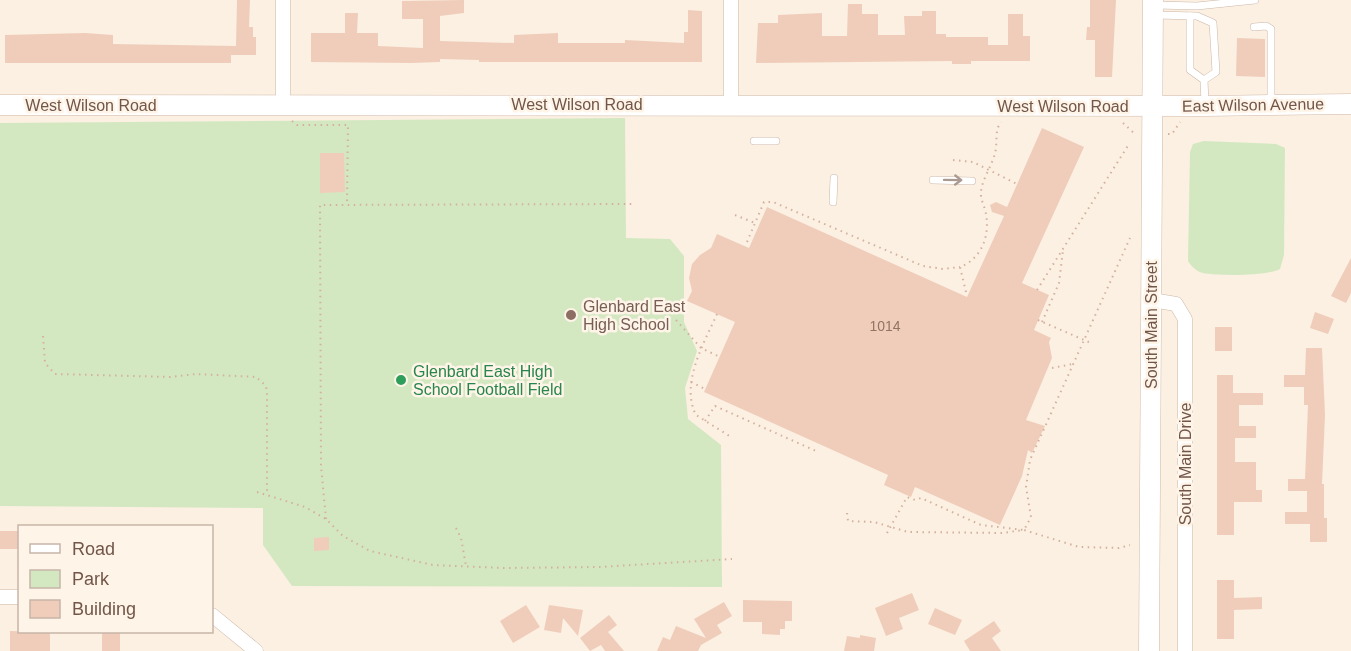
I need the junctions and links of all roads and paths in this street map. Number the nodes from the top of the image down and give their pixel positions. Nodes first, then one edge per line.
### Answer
1 (283, 0) edge
2 (731, 0) edge
3 (1255, 0) edge
4 (1153, 7) edge
5 (1190, 16) junction
6 (1254, 27) dead end
7 (1204, 80) junction
8 (730, 104) junction
9 (1351, 104) edge
10 (0, 105) edge
11 (1154, 105) junction
12 (1271, 105) junction
13 (1205, 106) junction
14 (286, 110) junction
15 (1004, 121) dead end
16 (1122, 122) dead end
17 (1135, 135) dead end
18 (754, 141) dead end
19 (776, 141) dead end
20 (1129, 144) dead end
21 (952, 160) dead end
22 (990, 170) junction
23 (834, 178) dead end
24 (933, 180) dead end
25 (972, 181) dead end
26 (1017, 184) dead end
27 (833, 202) dead end
28 (346, 204) junction
29 (633, 204) dead end
30 (735, 215) dead end
31 (755, 223) junction
32 (1130, 238) dead end
33 (747, 242) dead end
34 (1064, 248) junction
35 (960, 267) junction
36 (1037, 290) dead end
37 (966, 292) dead end
38 (1152, 300) junction
39 (717, 314) dead end
40 (676, 320) dead end
41 (1038, 320) dead end
42 (1042, 322) junction
43 (43, 336) dead end
44 (1084, 340) junction
45 (1091, 343) dead end
46 (701, 348) junction
47 (720, 357) dead end
48 (1073, 364) junction
49 (1052, 368) dead end
50 (691, 382) junction
51 (705, 389) dead end
52 (705, 421) junction
53 (731, 437) dead end
54 (816, 451) dead end
55 (257, 492) dead end
56 (267, 493) junction
57 (847, 513) dead end
58 (326, 519) junction
59 (891, 526) junction
60 (456, 528) dead end
61 (1024, 530) junction
62 (887, 533) dead end
63 (1130, 545) dead end
64 (732, 559) dead end
65 (466, 566) junction
66 (0, 597) edge
67 (18, 597) edge
68 (213, 616) edge
69 (256, 651) edge
70 (1149, 651) edge
71 (1185, 651) edge

1 - 14 street
2 - 8 street
3 - 4 lane
4 - 5 lane
4 - 11 street, South Main Street
5 - 7 lane
5 - 7 lane
6 - 12 lane
7 - 13 lane
8 - 11 street, West Wilson Road
8 - 14 street, West Wilson Road
9 - 12 street, East Wilson Avenue
10 - 14 street, West Wilson Road
11 - 13 street, East Wilson Avenue
11 - 38 street, South Main Street
12 - 13 street, East Wilson Avenue
14 - 28 path
15 - 22 path
16 - 17 path
18 - 19 lane
20 - 34 path
21 - 22 path
22 - 26 path
22 - 35 path
23 - 27 lane
24 -> 25 lane
28 - 29 path
28 - 58 path
30 - 31 path
31 - 33 path
31 - 35 path
32 - 44 path
34 - 36 path
34 - 42 path
35 - 37 path
38 - 70 street, South Main Street
38 - 71 street, South Main Drive
39 - 46 path
40 - 46 path
41 - 42 path
42 - 44 path
43 - 56 path
44 - 45 path
44 - 48 path
46 - 47 path
46 - 50 path
48 - 49 path
48 - 61 path
50 - 51 path
50 - 52 path
52 - 53 path
52 - 54 path
55 - 56 path
56 - 58 path
57 - 59 path
58 - 65 path
59 - 61 path
59 - 61 path
59 - 62 path
60 - 65 path
61 - 63 path
64 - 65 path
66 - 67 street
68 - 69 street

